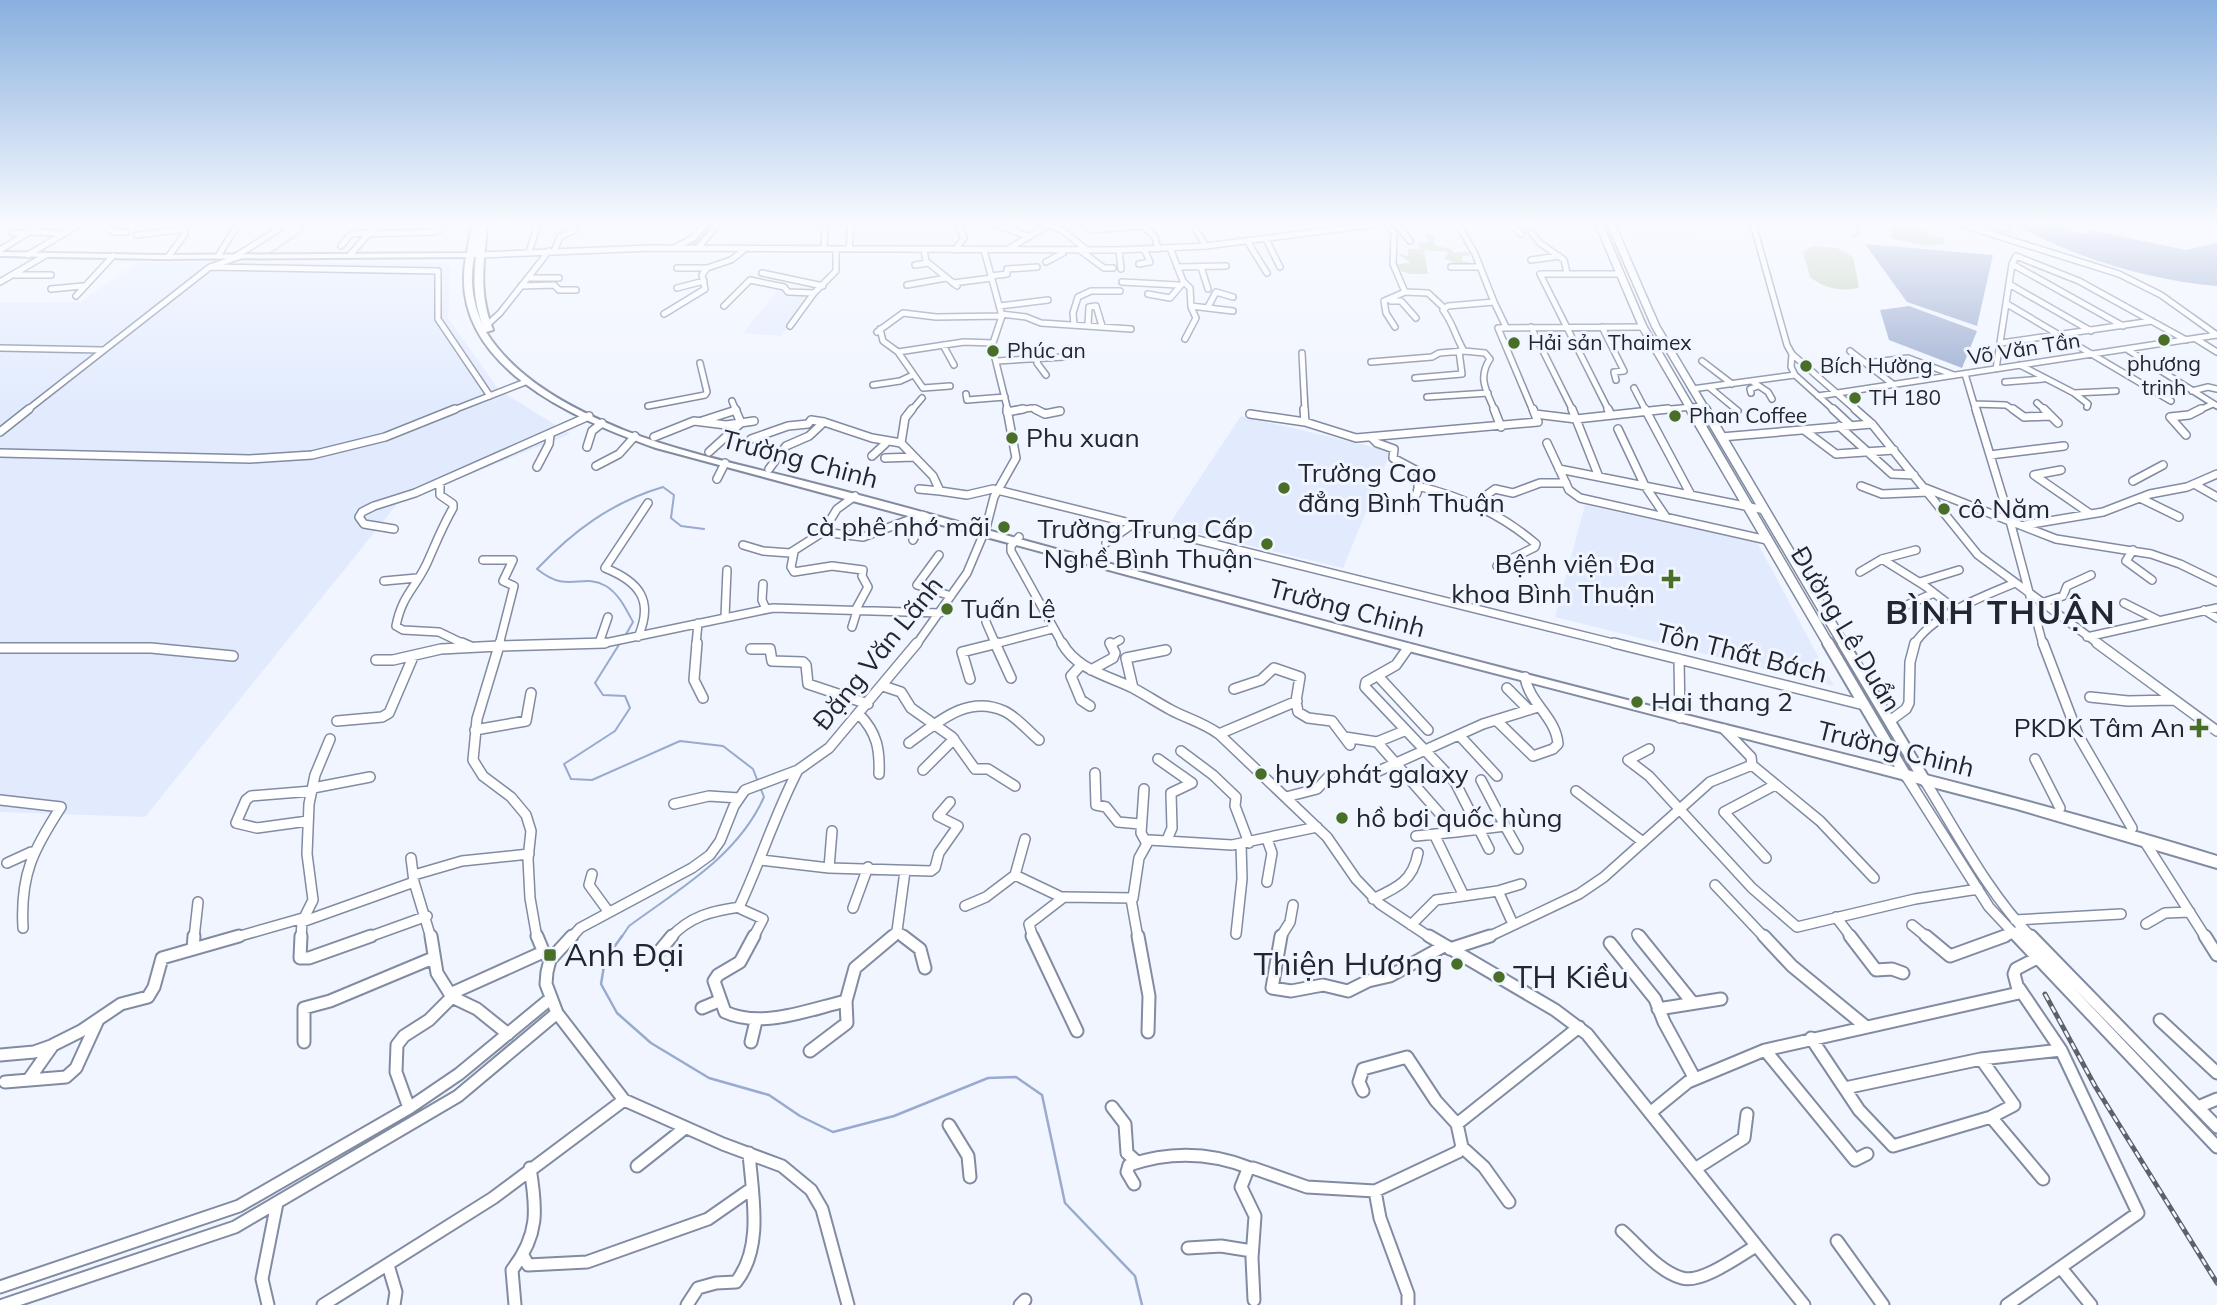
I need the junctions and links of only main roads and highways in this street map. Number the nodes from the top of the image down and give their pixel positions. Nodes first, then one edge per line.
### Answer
1 (472, 285) edge
2 (476, 285) edge
3 (1625, 285) edge
4 (1638, 285) edge
5 (1643, 327) junction
6 (1656, 327) junction
7 (757, 468) junction
8 (985, 530) junction
9 (1017, 539) junction
10 (1680, 714) junction
11 (1904, 772) junction
12 (1923, 776) junction
13 (2217, 855) edge
14 (2217, 862) edge

1 - 7 highway, Trường Chinh
2 - 7 highway, Trường Chinh
3 - 5 main road, Đường Lê Duẩn
4 - 6 main road, Đường Lê Duẩn
5 - 6 main road
5 - 11 main road, Đường Lê Duẩn
6 - 12 main road, Đường Lê Duẩn
7 - 8 highway, Trường Chinh
7 - 8 highway, Trường Chinh
8 - 9 highway, Trường Chinh
9 - 10 highway, Trường Chinh
9 - 10 highway, Trường Chinh
10 - 11 highway, Trường Chinh
10 - 11 highway, Trường Chinh
11 - 12 highway, Trường Chinh
12 - 13 highway, Trường Chinh
12 - 14 highway, Trường Chinh

